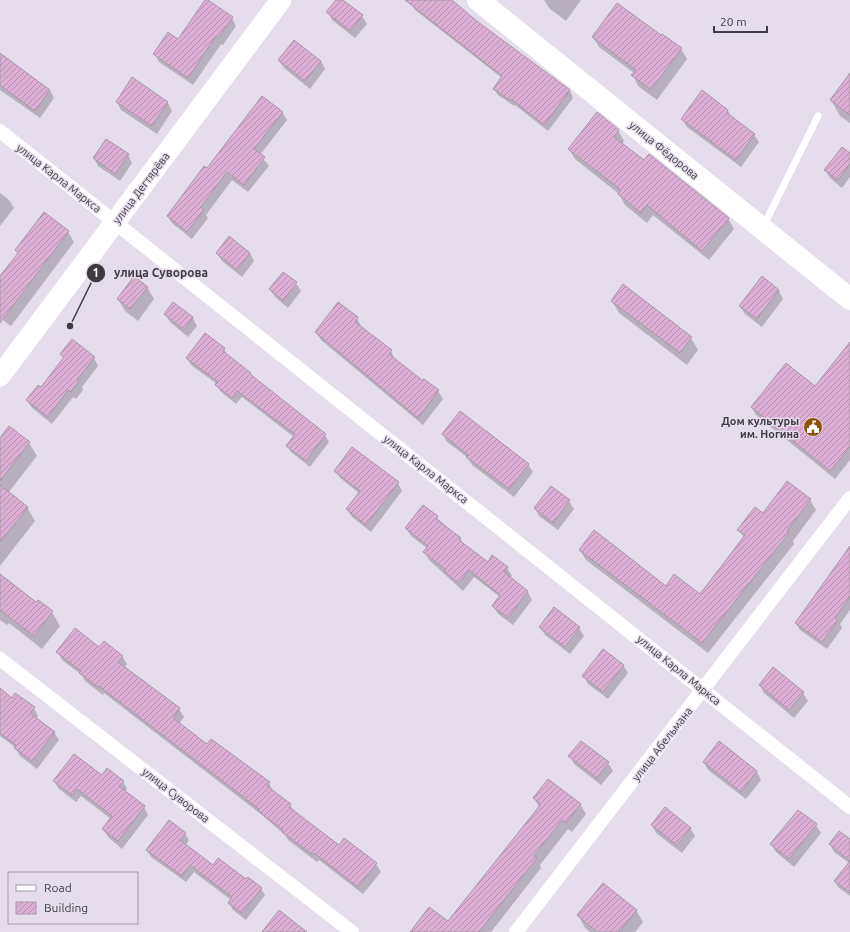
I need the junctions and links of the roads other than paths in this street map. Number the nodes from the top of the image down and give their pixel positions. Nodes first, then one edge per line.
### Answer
1 (281, 0) edge
2 (478, 0) edge
3 (818, 116) dead end
4 (0, 131) edge
5 (115, 222) junction
6 (762, 229) junction
7 (850, 300) edge
8 (0, 376) edge
9 (850, 498) edge
10 (0, 659) edge
11 (704, 690) junction
12 (850, 807) edge
13 (352, 932) edge
14 (516, 932) edge

1 - 5 main road, улица Дегтярёва
2 - 6 main road, улица Фёдорова
3 - 6 lane
4 - 5 street, улица Карла Маркса
5 - 8 main road, улица Дегтярёва
5 - 11 street, улица Карла Маркса
6 - 7 main road, улица Фёдорова
9 - 11 street, улица Абельмана
10 - 13 street, улица Суворова
11 - 12 street, улица Карла Маркса
11 - 14 street, улица Абельмана

